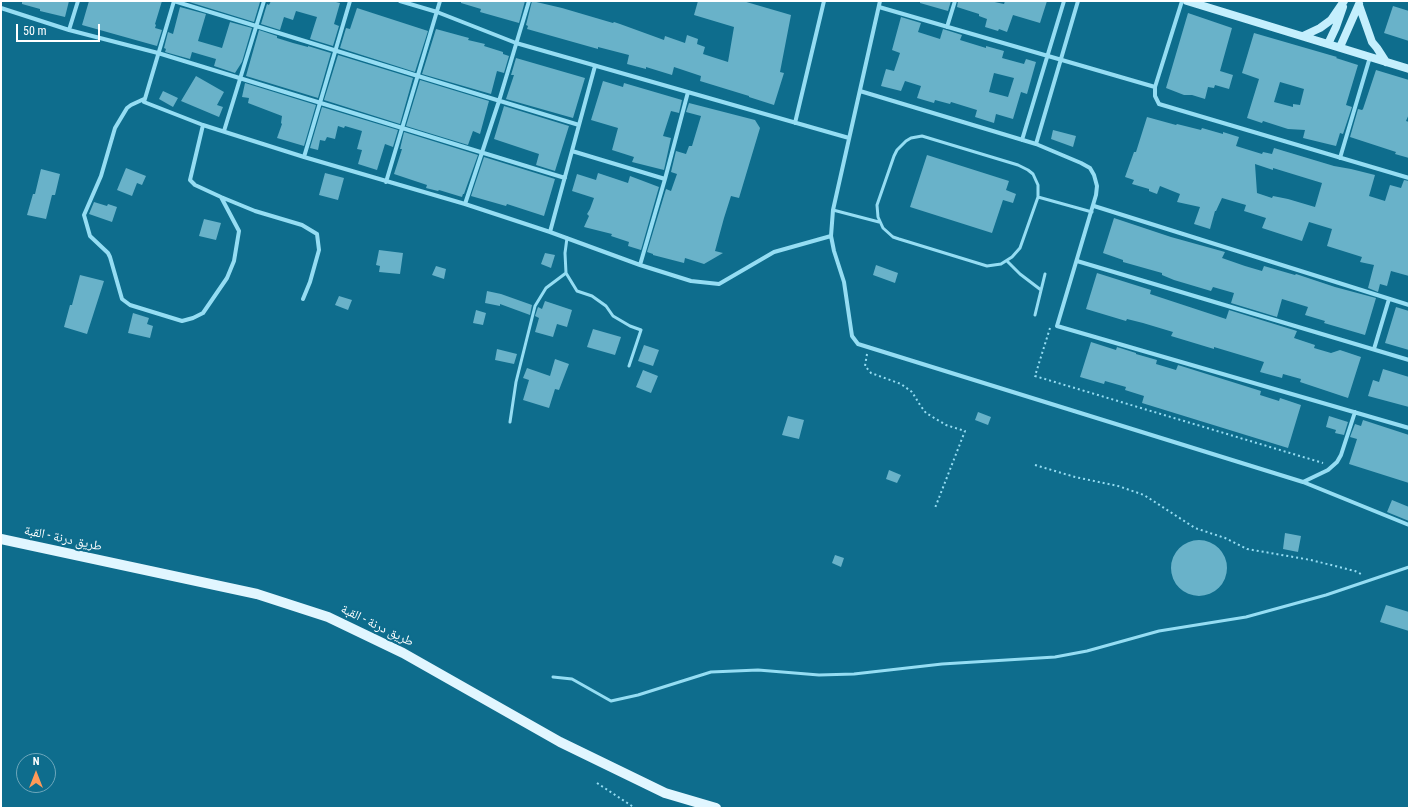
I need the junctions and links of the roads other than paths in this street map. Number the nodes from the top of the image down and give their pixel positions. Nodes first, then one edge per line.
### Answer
1 (78, 1) edge
2 (264, 1) edge
3 (350, 1) edge
4 (400, 1) edge
5 (440, 1) edge
6 (529, 1) edge
7 (824, 1) edge
8 (880, 1) edge
9 (955, 1) edge
10 (1064, 1) edge
11 (1078, 1) edge
12 (1182, 1) edge
13 (1187, 1) edge
14 (1344, 1) edge
15 (1359, 3) edge
16 (879, 7) junction
17 (1, 8) edge
18 (437, 12) junction
19 (256, 26) junction
20 (947, 27) junction
21 (69, 30) junction
22 (1303, 36) junction
23 (516, 43) junction
24 (1328, 44) junction
25 (1340, 48) junction
26 (335, 50) junction
27 (158, 53) junction
28 (1047, 56) junction
29 (1370, 57) junction
30 (1060, 60) junction
31 (1386, 62) junction
32 (595, 66) junction
33 (1409, 68) edge
34 (418, 76) junction
35 (241, 78) junction
36 (1156, 88) junction
37 (860, 91) junction
38 (688, 92) junction
39 (144, 99) junction
40 (499, 100) junction
41 (320, 103) junction
42 (795, 123) junction
43 (203, 125) junction
44 (579, 125) junction
45 (402, 128) junction
46 (224, 131) junction
47 (849, 138) junction
48 (1022, 140) junction
49 (1036, 144) junction
50 (572, 151) junction
51 (483, 152) junction
52 (304, 158) junction
53 (1340, 158) junction
54 (565, 178) junction
55 (1409, 178) edge
56 (665, 179) junction
57 (386, 182) junction
58 (220, 197) junction
59 (1038, 197) junction
60 (465, 204) junction
61 (1094, 206) junction
62 (833, 210) junction
63 (1092, 212) junction
64 (880, 222) junction
65 (550, 232) junction
66 (831, 236) junction
67 (567, 238) junction
68 (1007, 261) junction
69 (1077, 261) junction
70 (640, 265) junction
71 (566, 273) junction
72 (1045, 274) dead end
73 (1041, 290) junction
74 (303, 299) dead end
75 (1389, 299) junction
76 (1409, 305) edge
77 (1035, 314) dead end
78 (1374, 350) junction
79 (1409, 360) edge
80 (629, 366) dead end
81 (1355, 412) junction
82 (510, 422) dead end
83 (1409, 428) edge
84 (1303, 482) junction
85 (1409, 525) edge
86 (1, 539) edge
87 (1409, 567) edge
88 (553, 677) dead end
89 (716, 808) edge

1 - 21 street
2 - 19 street
3 - 26 street
4 - 18 street
5 - 18 street
6 - 23 street
7 - 42 street
8 - 16 street
9 - 20 street
10 - 28 street
11 - 30 street
12 - 36 street
13 - 22 street
14 - 22 street
14 - 24 street
15 - 25 street
15 - 31 street
16 - 20 street
16 - 37 street
17 - 21 street
18 - 23 street
18 - 34 street
19 - 26 street
19 - 27 street
19 - 35 street
20 - 28 street
21 - 27 street
22 - 24 street
23 - 32 street
23 - 40 street
24 - 25 street
25 - 29 street
26 - 34 street
26 - 41 street
27 - 35 street
27 - 39 street
28 - 30 street
28 - 48 street
29 - 31 street
29 - 53 street
30 - 36 street
30 - 49 street
31 - 33 street
32 - 38 street
32 - 44 street
34 - 40 street
34 - 45 street
35 - 41 street
35 - 46 street
36 - 53 street
37 - 47 street
37 - 48 street
38 - 42 street
38 - 56 street
39 - 43 street
39 - 58 street
40 - 44 street
40 - 51 street
41 - 45 street
41 - 52 street
42 - 47 street
43 - 46 street
43 - 58 street
44 - 50 street
45 - 51 street
45 - 57 street
46 - 52 street
47 - 62 street
48 - 49 street
49 - 61 street
50 - 54 street
50 - 56 street
51 - 54 street
51 - 60 street
52 - 57 street
53 - 55 street
54 - 65 street
56 - 70 street
57 - 60 street
58 - 74 street
59 - 63 lane
59 - 64 lane
59 - 68 lane
60 - 65 street
61 - 63 street
61 - 75 street
62 - 64 lane
62 - 66 street
63 - 69 street
64 - 68 lane
65 - 67 street
66 - 70 street
66 - 84 street
67 - 70 street
67 - 71 lane
68 - 73 lane
69 - 78 street
69 - 81 street
71 - 80 lane
71 - 82 lane
72 - 73 lane
73 - 77 lane
75 - 76 street
75 - 78 street
78 - 79 street
81 - 83 street
81 - 84 street
84 - 85 street
86 - 89 main road, طريق درنة - القبة
87 - 88 lane

